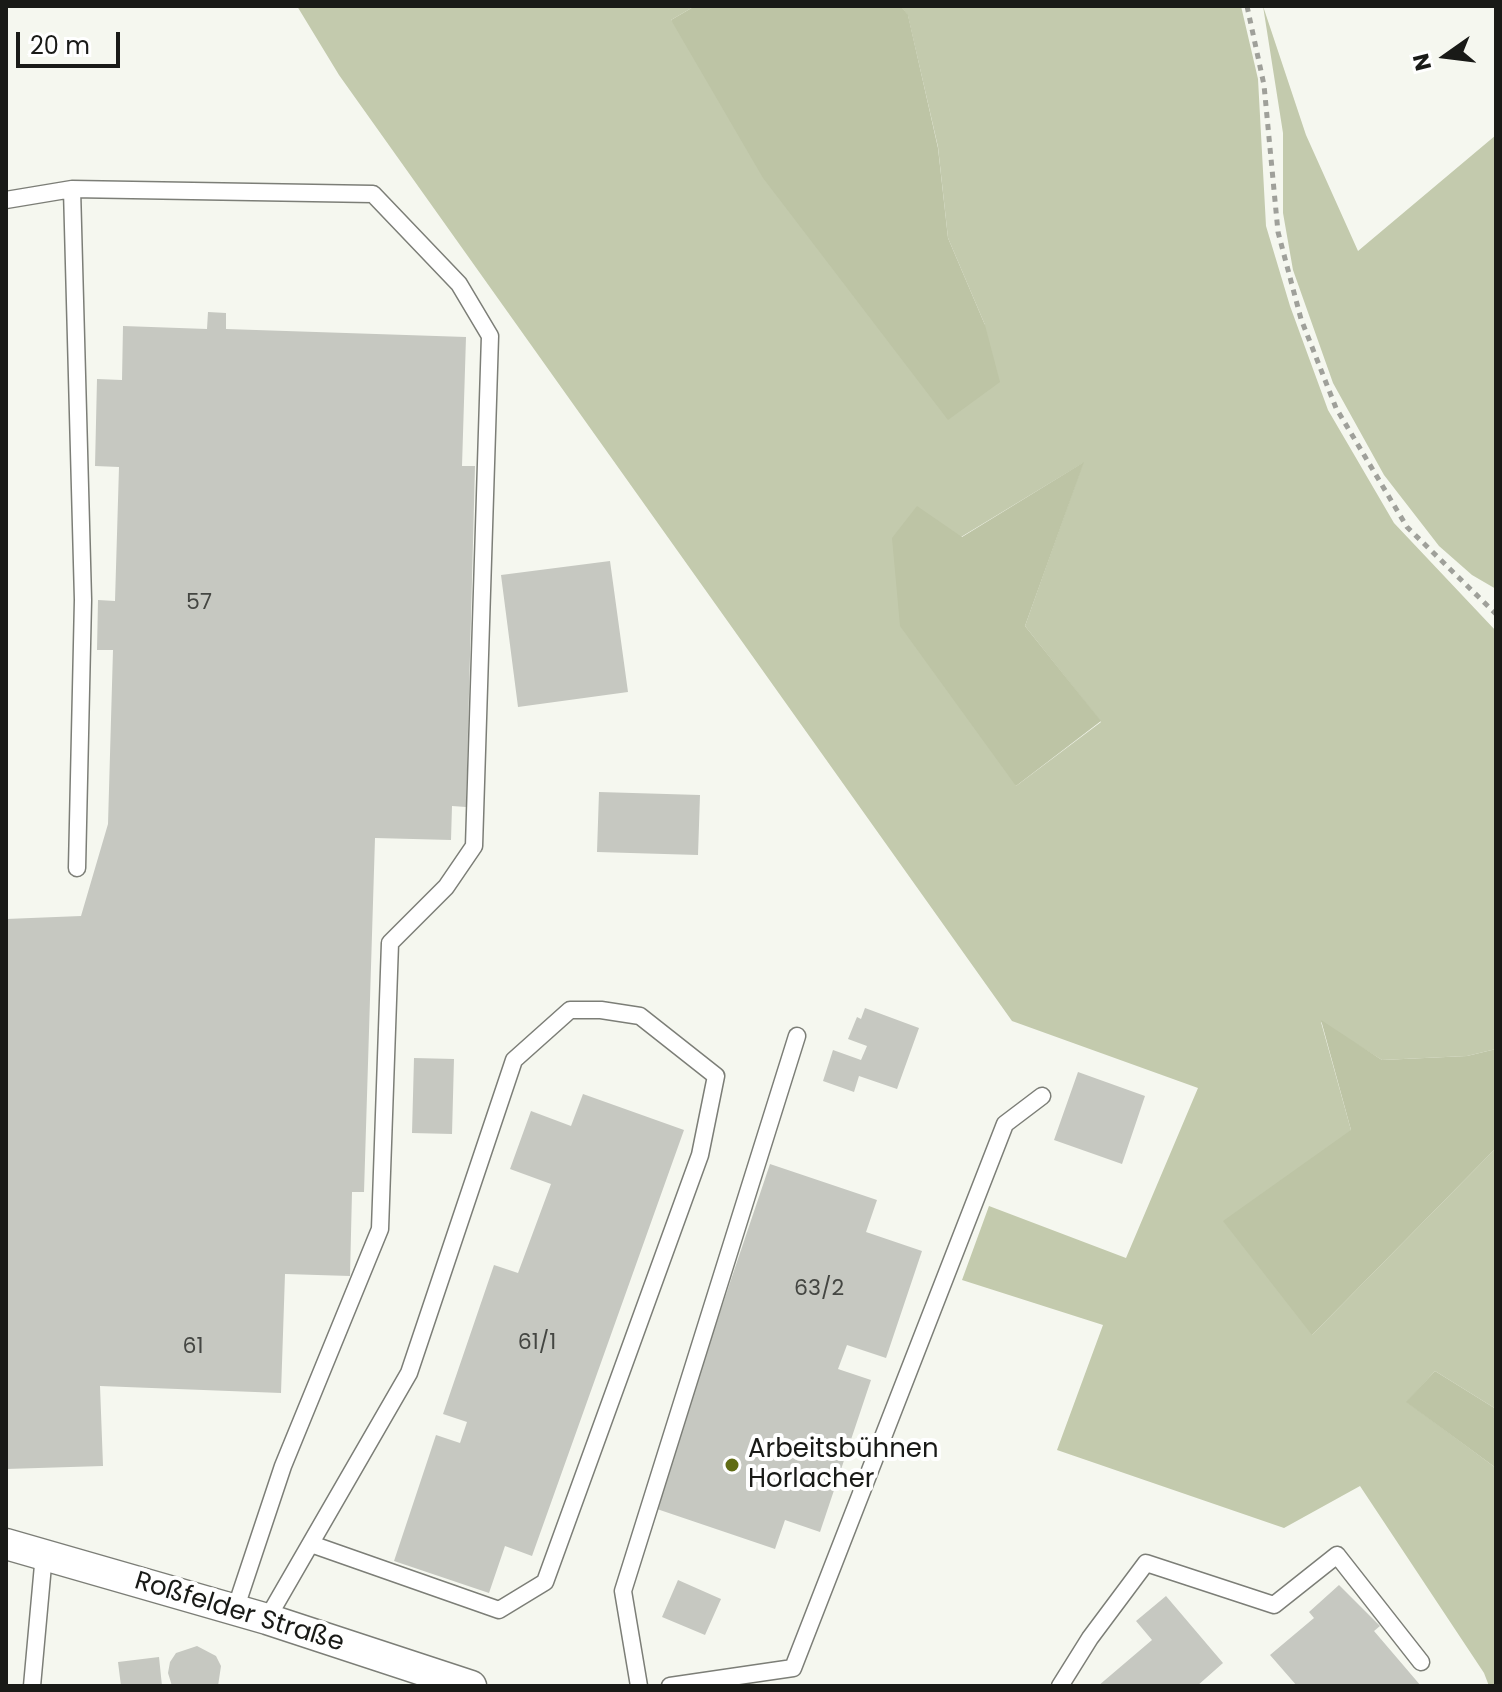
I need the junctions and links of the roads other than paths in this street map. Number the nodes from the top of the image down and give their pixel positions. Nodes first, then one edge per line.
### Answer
1 (72, 189) junction
2 (6, 200) edge
3 (77, 868) dead end
4 (797, 1036) dead end
5 (1042, 1096) dead end
6 (6, 1544) edge
7 (311, 1544) junction
8 (44, 1554) junction
9 (235, 1610) junction
10 (267, 1619) junction
11 (1421, 1662) dead end
12 (32, 1686) edge
13 (471, 1686) edge
14 (639, 1686) edge
15 (670, 1686) edge
16 (1060, 1686) edge

1 - 2 lane
1 - 3 lane
1 - 9 lane
4 - 14 lane
5 - 15 lane
6 - 8 street, Roßfelder Straße
7 - 7 lane
7 - 10 lane
8 - 9 street, Roßfelder Straße
8 - 12 lane
9 - 10 street, Roßfelder Straße
10 - 13 street, Roßfelder Straße
11 - 16 lane

